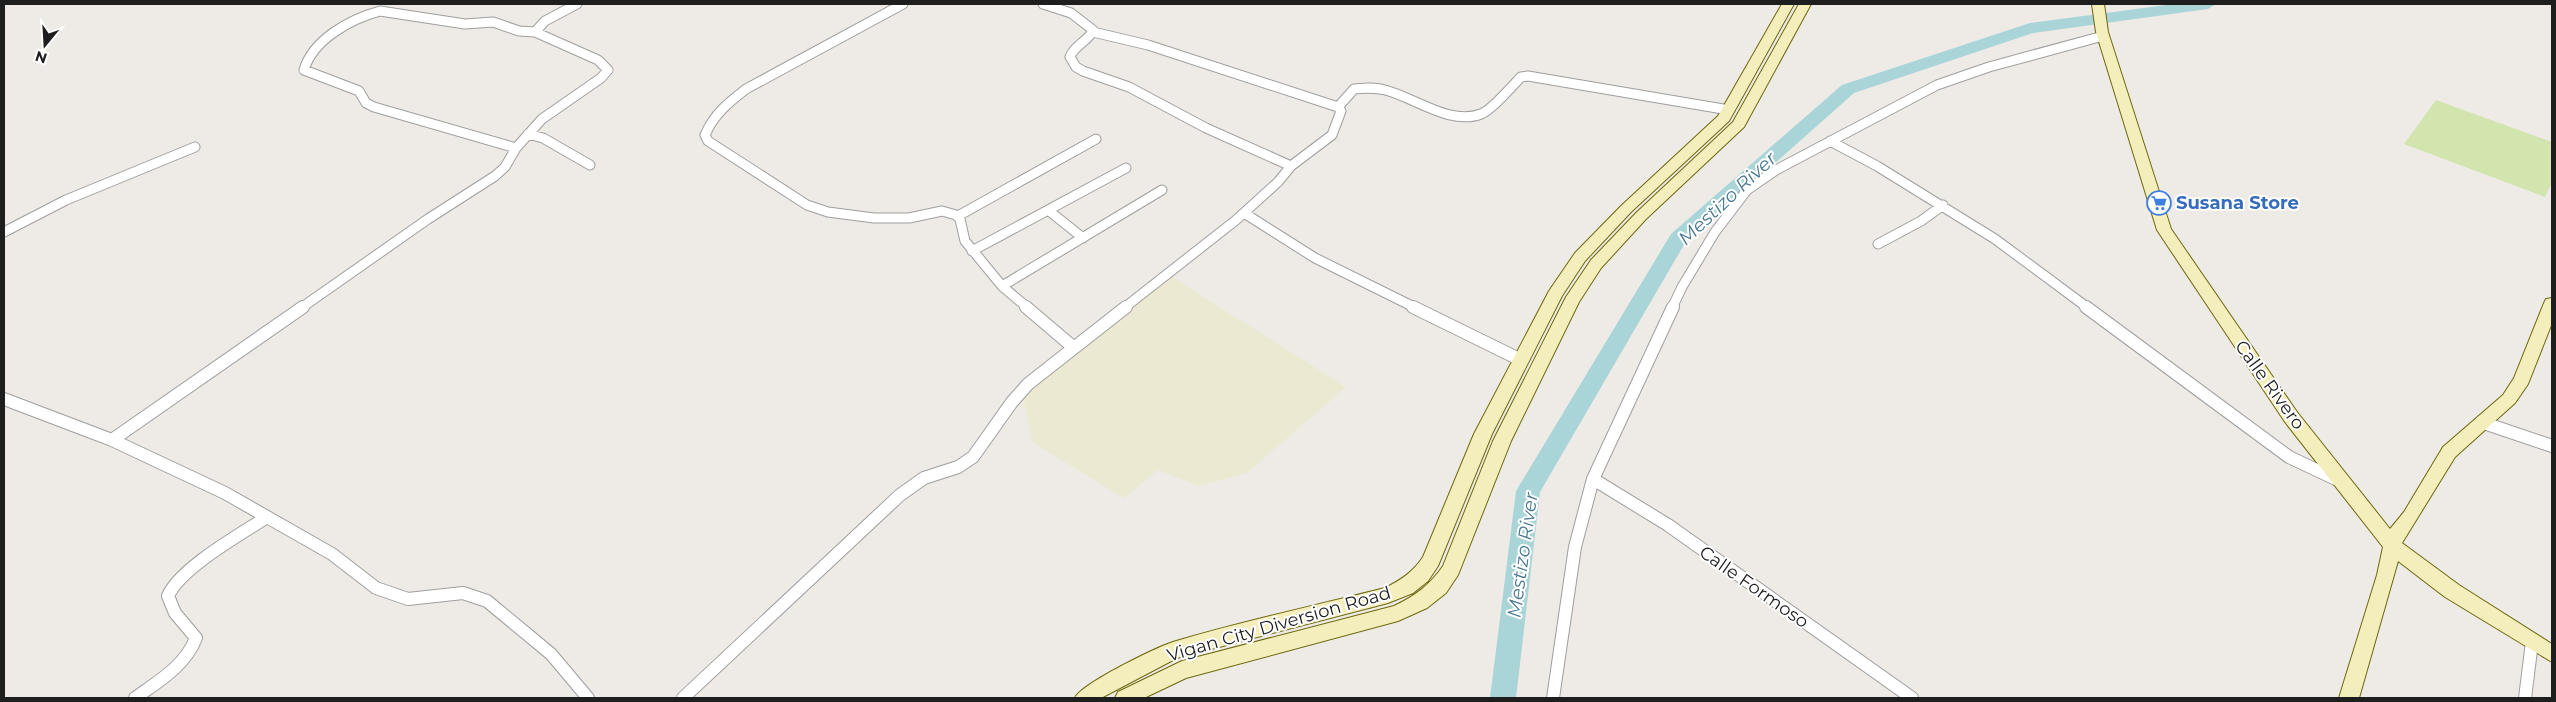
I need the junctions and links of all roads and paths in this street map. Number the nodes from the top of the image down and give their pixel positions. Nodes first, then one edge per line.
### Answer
1 (577, 4) edge
2 (903, 4) edge
3 (1046, 4) edge
4 (1788, 4) edge
5 (1805, 4) edge
6 (2098, 4) edge
7 (1783, 28) junction
8 (535, 32) junction
9 (1093, 32) junction
10 (2102, 34) junction
11 (1338, 107) junction
12 (1729, 110) junction
13 (528, 134) junction
14 (1096, 139) dead end
15 (1830, 141) junction
16 (194, 147) dead end
17 (516, 148) junction
18 (590, 165) dead end
19 (1291, 166) junction
20 (1126, 168) dead end
21 (1162, 190) dead end
22 (1943, 205) junction
23 (1048, 210) junction
24 (1244, 213) junction
25 (958, 216) junction
26 (4, 232) edge
27 (1083, 238) junction
28 (1878, 244) dead end
29 (972, 251) junction
30 (1002, 286) junction
31 (2552, 304) edge
32 (1073, 347) junction
33 (1518, 367) junction
34 (1532, 379) junction
35 (4, 399) edge
36 (2482, 422) junction
37 (112, 440) junction
38 (2552, 446) edge
39 (1593, 479) junction
40 (2342, 482) junction
41 (267, 517) junction
42 (2393, 547) junction
43 (2532, 642) junction
44 (2552, 654) edge
45 (135, 698) edge
46 (588, 698) edge
47 (684, 698) edge
48 (1085, 698) edge
49 (1125, 698) edge
50 (1553, 698) edge
51 (1912, 698) edge
52 (2349, 698) edge
53 (2525, 698) edge

1 - 8 street
2 - 25 street
3 - 9 street
4 - 7 main road, Vigan City Diversion Road
5 - 7 main road, Vigan City Diversion Road
6 - 10 main road
7 - 12 main road, Vigan City Diversion Road
7 - 34 main road, Vigan City Diversion Road
8 - 13 street
8 - 17 street
9 - 11 street
9 - 19 street
10 - 15 street
10 - 40 main road, Calle Rivero
11 - 12 street
11 - 19 street
12 - 33 main road, Vigan City Diversion Road
13 - 17 street
13 - 18 street
14 - 25 street
15 - 22 street
15 - 39 street
16 - 26 street
17 - 37 street
19 - 24 street
20 - 23 street
21 - 27 street
22 - 28 street
22 - 40 street
23 - 27 street
23 - 29 street
24 - 32 street
24 - 33 street
25 - 29 street
27 - 30 street
29 - 30 street
30 - 32 street
31 - 36 main road
32 - 47 street
33 - 34 main road
33 - 48 main road, Vigan City Diversion Road
34 - 49 main road, Vigan City Diversion Road
35 - 37 street
36 - 38 street
36 - 42 main road
37 - 41 street
39 - 50 street
39 - 51 street, Calle Formoso
40 - 42 main road, Calle Rivero
41 - 45 street
41 - 46 street
42 - 43 main road, Calle Rivero
42 - 52 main road
43 - 44 main road, Calle Rivero
43 - 53 street

